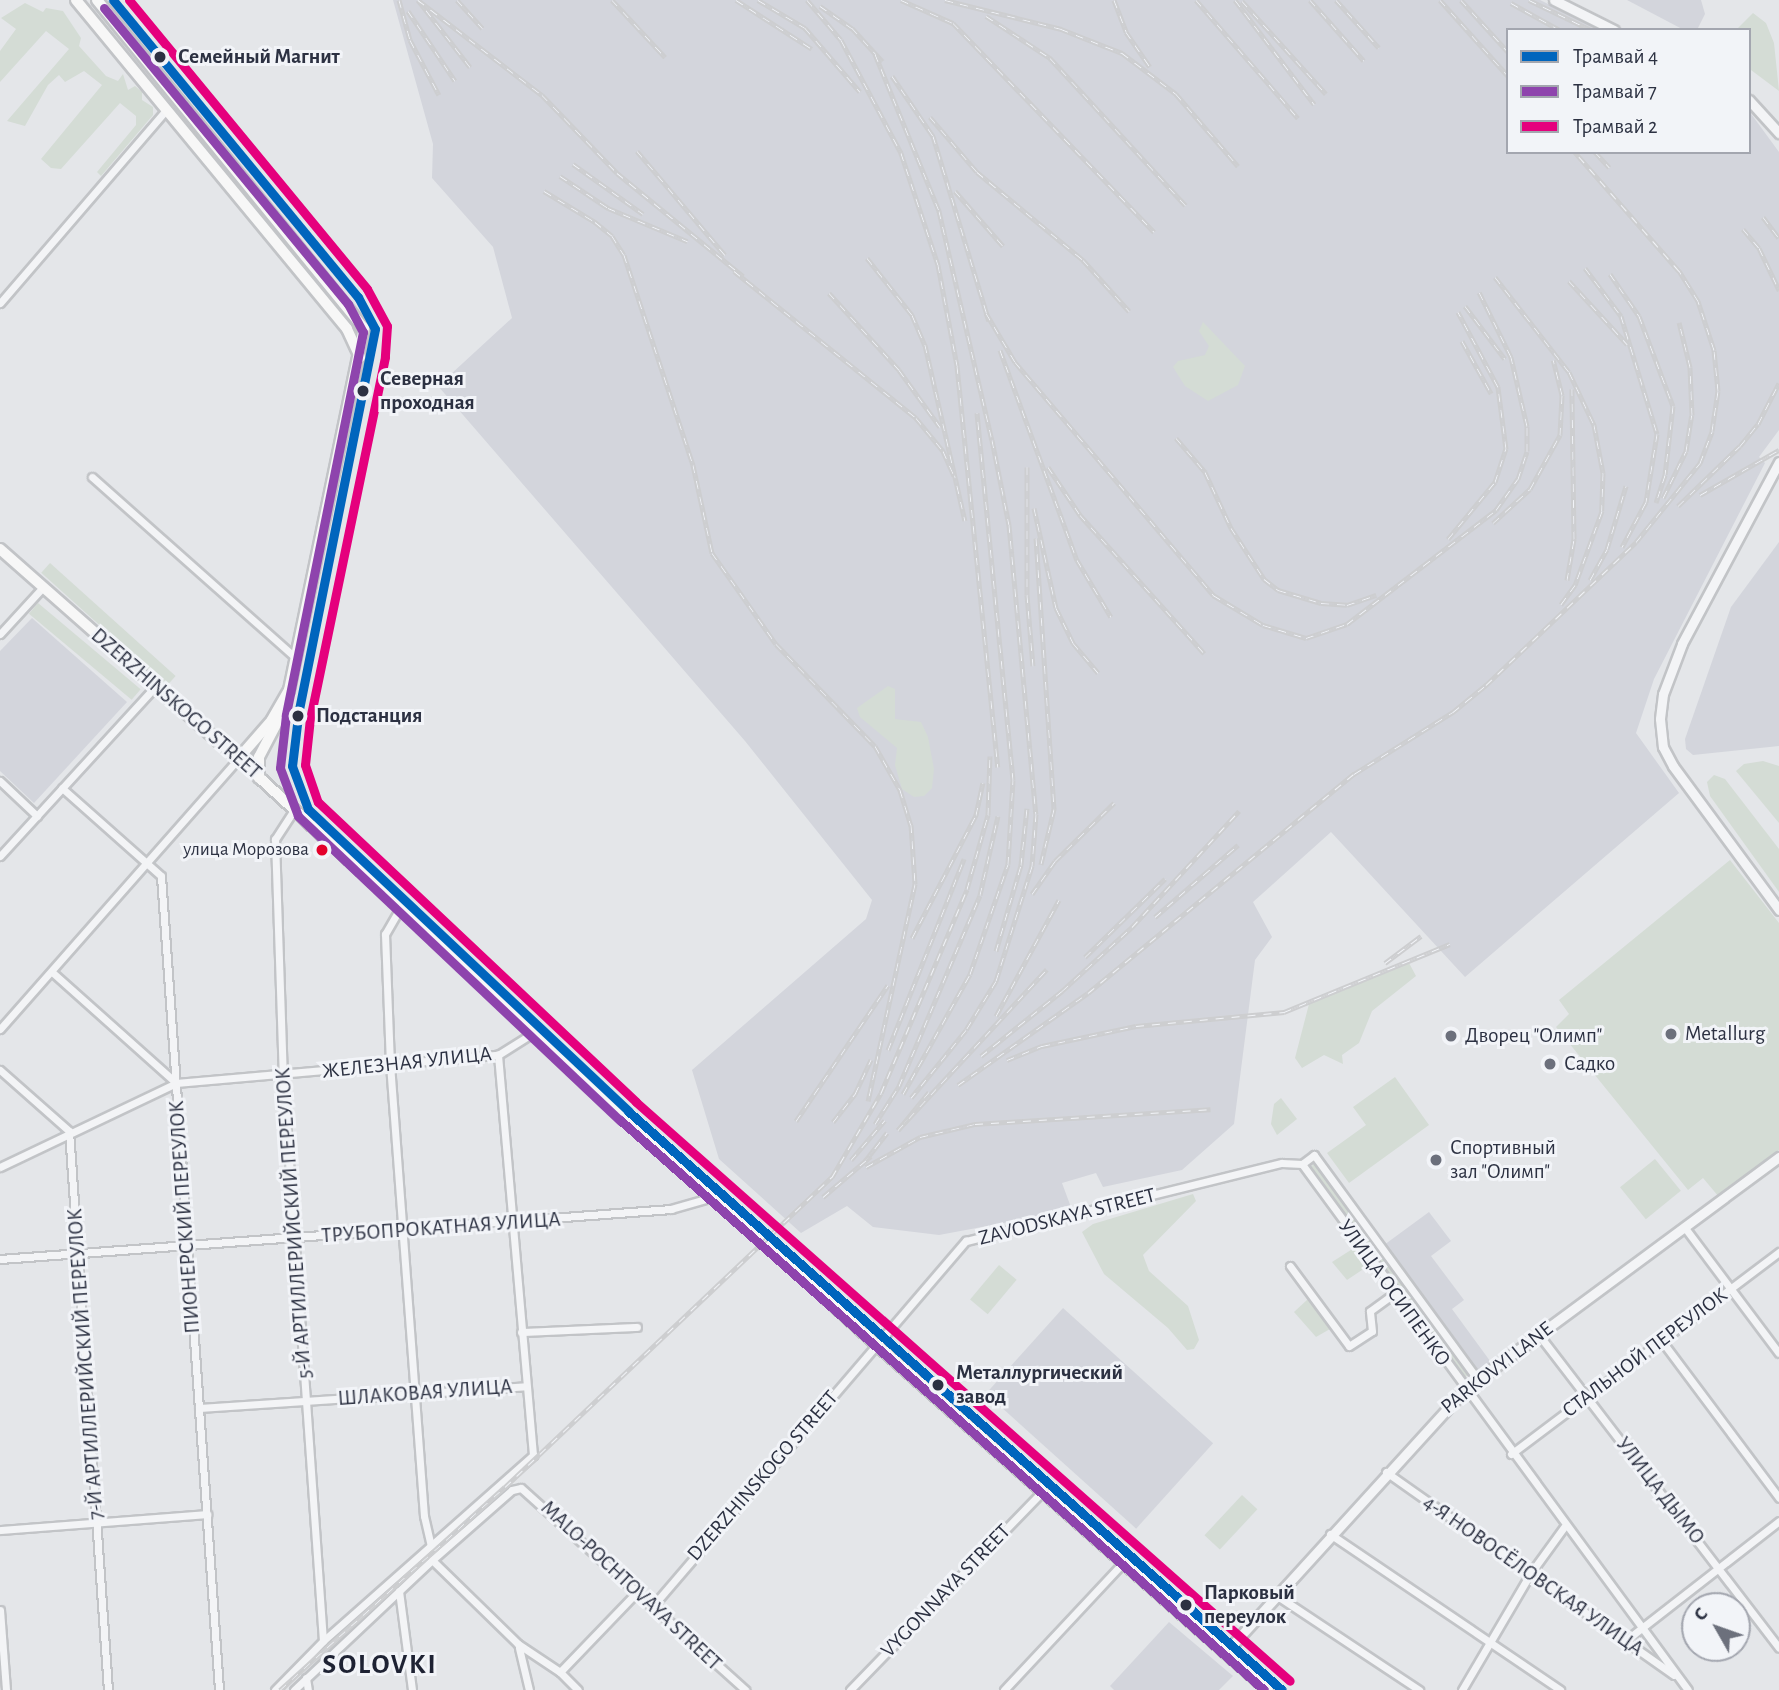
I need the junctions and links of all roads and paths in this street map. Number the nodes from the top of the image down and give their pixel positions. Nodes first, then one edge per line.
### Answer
1 (76, 0) edge
2 (97, 0) edge
3 (1554, 0) edge
4 (1610, 28) edge
5 (177, 97) junction
6 (1751, 102) edge
7 (166, 110) junction
8 (1779, 133) edge
9 (0, 303) edge
10 (359, 337) junction
11 (1779, 462) edge
12 (92, 477) dead end
13 (0, 549) edge
14 (43, 587) junction
15 (0, 634) edge
16 (295, 657) junction
17 (156, 686) junction
18 (289, 690) junction
19 (238, 759) junction
20 (259, 778) junction
21 (0, 781) edge
22 (62, 789) junction
23 (294, 810) junction
24 (37, 816) junction
25 (0, 856) edge
26 (148, 860) junction
27 (399, 910) junction
28 (1779, 910) edge
29 (52, 972) junction
30 (0, 1029) edge
31 (533, 1033) junction
32 (498, 1055) junction
33 (390, 1064) junction
34 (0, 1070) edge
35 (283, 1076) junction
36 (176, 1083) junction
37 (69, 1131) junction
38 (1779, 1157) edge
39 (1302, 1164) junction
40 (0, 1167) edge
41 (713, 1197) junction
42 (512, 1223) junction
43 (1685, 1228) junction
44 (403, 1231) junction
45 (295, 1238) junction
46 (187, 1246) junction
47 (1779, 1252) edge
48 (78, 1254) junction
49 (0, 1259) edge
50 (1290, 1266) dead end
51 (1730, 1288) junction
52 (1395, 1293) junction
53 (637, 1326) dead end
54 (522, 1332) junction
55 (1539, 1335) junction
56 (1661, 1340) junction
57 (876, 1344) junction
58 (1779, 1353) edge
59 (1478, 1380) junction
60 (526, 1386) junction
61 (1464, 1390) junction
62 (415, 1393) junction
63 (1587, 1397) junction
64 (306, 1401) junction
65 (199, 1408) junction
66 (1511, 1454) junction
67 (1385, 1472) junction
68 (1042, 1492) junction
69 (1779, 1498) edge
70 (207, 1514) junction
71 (1779, 1521) edge
72 (97, 1524) junction
73 (1564, 1527) junction
74 (0, 1530) edge
75 (1330, 1534) junction
76 (431, 1546) junction
77 (432, 1560) junction
78 (1123, 1563) junction
79 (1719, 1567) junction
80 (1530, 1574) junction
81 (399, 1591) junction
82 (635, 1594) junction
83 (1276, 1595) junction
84 (651, 1608) junction
85 (0, 1611) edge
86 (1641, 1628) junction
87 (323, 1641) junction
88 (1488, 1641) junction
89 (1625, 1641) junction
90 (518, 1644) junction
91 (1779, 1648) edge
92 (1225, 1653) junction
93 (560, 1672) junction
94 (306, 1678) junction
95 (1681, 1681) junction
96 (6, 1690) edge
97 (108, 1690) edge
98 (219, 1690) edge
99 (275, 1690) edge
100 (294, 1690) edge
101 (308, 1690) edge
102 (412, 1690) edge
103 (528, 1690) edge
104 (578, 1690) edge
105 (745, 1690) edge
106 (850, 1690) edge
107 (1004, 1690) edge
108 (1268, 1690) edge
109 (1419, 1690) edge
110 (1462, 1690) edge
111 (1560, 1690) edge
112 (1688, 1690) edge

1 - 7 main road
2 - 5 main road
3 - 4 street
5 - 7 main road
5 - 10 main road
6 - 8 street
7 - 9 street
7 - 10 main road
10 - 16 main road
11 - 28 street
12 - 16 street
13 - 14 main road, DZERZHINSKOGO STREET
14 - 15 street
14 - 17 main road, DZERZHINSKOGO STREET
16 - 18 main road
17 - 19 main road, DZERZHINSKOGO STREET
17 - 22 street
18 - 19 main road
18 - 20 main road
19 - 20 main road, DZERZHINSKOGO STREET
19 - 26 street
20 - 23 main road, DZERZHINSKOGO STREET
21 - 24 street
22 - 24 street
22 - 26 street, ПИОНЕРСКИЙ ПЕРЕУЛОК
23 - 27 main road, DZERZHINSKOGO STREET
23 - 35 street, 5-Й АРТИЛЛЕРИЙСКИЙ ПЕРЕУЛОК
24 - 25 street
26 - 29 street
26 - 36 street, ПИОНЕРСКИЙ ПЕРЕУЛОК
27 - 31 main road, DZERZHINSKOGO STREET
27 - 33 street
29 - 30 street
29 - 36 street
31 - 32 street, ЖЕЛЕЗНАЯ УЛИЦА
31 - 41 main road, DZERZHINSKOGO STREET
32 - 33 street, ЖЕЛЕЗНАЯ УЛИЦА
32 - 42 street
33 - 35 street, ЖЕЛЕЗНАЯ УЛИЦА
33 - 44 street
34 - 37 street
35 - 36 street, ЖЕЛЕЗНАЯ УЛИЦА
35 - 45 street, 5-Й АРТИЛЛЕРИЙСКИЙ ПЕРЕУЛОК
36 - 37 street, ЖЕЛЕЗНАЯ УЛИЦА
36 - 46 street, ПИОНЕРСКИЙ ПЕРЕУЛОК
37 - 40 street, ЖЕЛЕЗНАЯ УЛИЦА
37 - 48 street, 7-Й АРТИЛЛЕРИЙСКИЙ ПЕРЕУЛОК
38 - 43 street, PARKOVYI LANE
39 - 52 street, УЛИЦА ОСИПЕНКО
39 - 57 street, ZAVODSKAYA STREET
39 - 59 street, УЛИЦА ОСИПЕНКО
41 - 42 street, ТРУБОПРОКАТНАЯ УЛИЦА
41 - 57 main road, DZERZHINSKOGO STREET
42 - 44 street, ТРУБОПРОКАТНАЯ УЛИЦА
42 - 54 street
43 - 51 street
43 - 55 street, PARKOVYI LANE
44 - 45 street, ТРУБОПРОКАТНАЯ УЛИЦА
44 - 62 street
45 - 46 street, ТРУБОПРОКАТНАЯ УЛИЦА
45 - 64 street, 5-Й АРТИЛЛЕРИЙСКИЙ ПЕРЕУЛОК
46 - 48 street, ТРУБОПРОКАТНАЯ УЛИЦА
46 - 65 street, ПИОНЕРСКИЙ ПЕРЕУЛОК
47 - 51 street, СТАЛЬНОЙ ПЕРЕУЛОК
48 - 49 street, ТРУБОПРОКАТНАЯ УЛИЦА
48 - 72 street, 7-Й АРТИЛЛЕРИЙСКИЙ ПЕРЕУЛОК
50 - 52 street
51 - 56 street, СТАЛЬНОЙ ПЕРЕУЛОК
51 - 58 street
52 - 61 street, УЛИЦА ОСИПЕНКО
53 - 54 street
54 - 60 street
55 - 59 street, PARKOVYI LANE
55 - 63 street, УЛИЦА ДЫМО
56 - 63 street, СТАЛЬНОЙ ПЕРЕУЛОК
56 - 69 street
57 - 68 main road, DZERZHINSKOGO STREET
57 - 84 street, DZERZHINSKOGO STREET
59 - 61 street, PARKOVYI LANE
60 - 62 street, ШЛАКОВАЯ УЛИЦА
60 - 76 street
61 - 66 street, УЛИЦА ОСИПЕНКО
61 - 67 street, PARKOVYI LANE
62 - 64 street, ШЛАКОВАЯ УЛИЦА
62 - 76 street
63 - 66 street, СТАЛЬНОЙ ПЕРЕУЛОК
63 - 79 street, УЛИЦА ДЫМО
64 - 65 street, ШЛАКОВАЯ УЛИЦА
64 - 87 street, 5-Й АРТИЛЛЕРИЙСКИЙ ПЕРЕУЛОК
65 - 70 street, ПИОНЕРСКИЙ ПЕРЕУЛОК
66 - 73 street, УЛИЦА ОСИПЕНКО
67 - 75 street, PARKOVYI LANE
67 - 80 street, 4-Я НОВОСЁЛОВСКАЯ УЛИЦА
68 - 78 main road, DZERZHINSKOGO STREET
68 - 106 street, VYGONNAYA STREET
70 - 72 street
70 - 98 street, ПИОНЕРСКИЙ ПЕРЕУЛОК
71 - 79 street
72 - 74 street
72 - 97 street, 7-Й АРТИЛЛЕРИЙСКИЙ ПЕРЕУЛОК
73 - 80 street
73 - 86 street, УЛИЦА ОСИПЕНКО
75 - 83 street, PARKOVYI LANE
75 - 88 street
76 - 87 street
77 - 81 street
77 - 82 street, MALO-POCHTOVAYA STREET
77 - 90 street
78 - 92 main road, DZERZHINSKOGO STREET
78 - 107 street
79 - 86 street
79 - 91 street, УЛИЦА ДЫМО
80 - 88 street
80 - 89 street, 4-Я НОВОСЁЛОВСКАЯ УЛИЦА
81 - 94 street
81 - 102 street
82 - 84 street, MALO-POCHTOVAYA STREET
82 - 93 street
83 - 92 street, PARKOVYI LANE
83 - 109 street
84 - 105 street, MALO-POCHTOVAYA STREET
85 - 96 street
86 - 89 street
86 - 95 street, УЛИЦА ОСИПЕНКО
87 - 99 street
88 - 110 street
88 - 111 street
89 - 95 street, 4-Я НОВОСЁЛОВСКАЯ УЛИЦА
90 - 93 street
90 - 103 street
92 - 108 main road, DZERZHINSKOGO STREET
93 - 104 street
94 - 100 street
94 - 101 street
95 - 112 street, УЛИЦА ОСИПЕНКО

